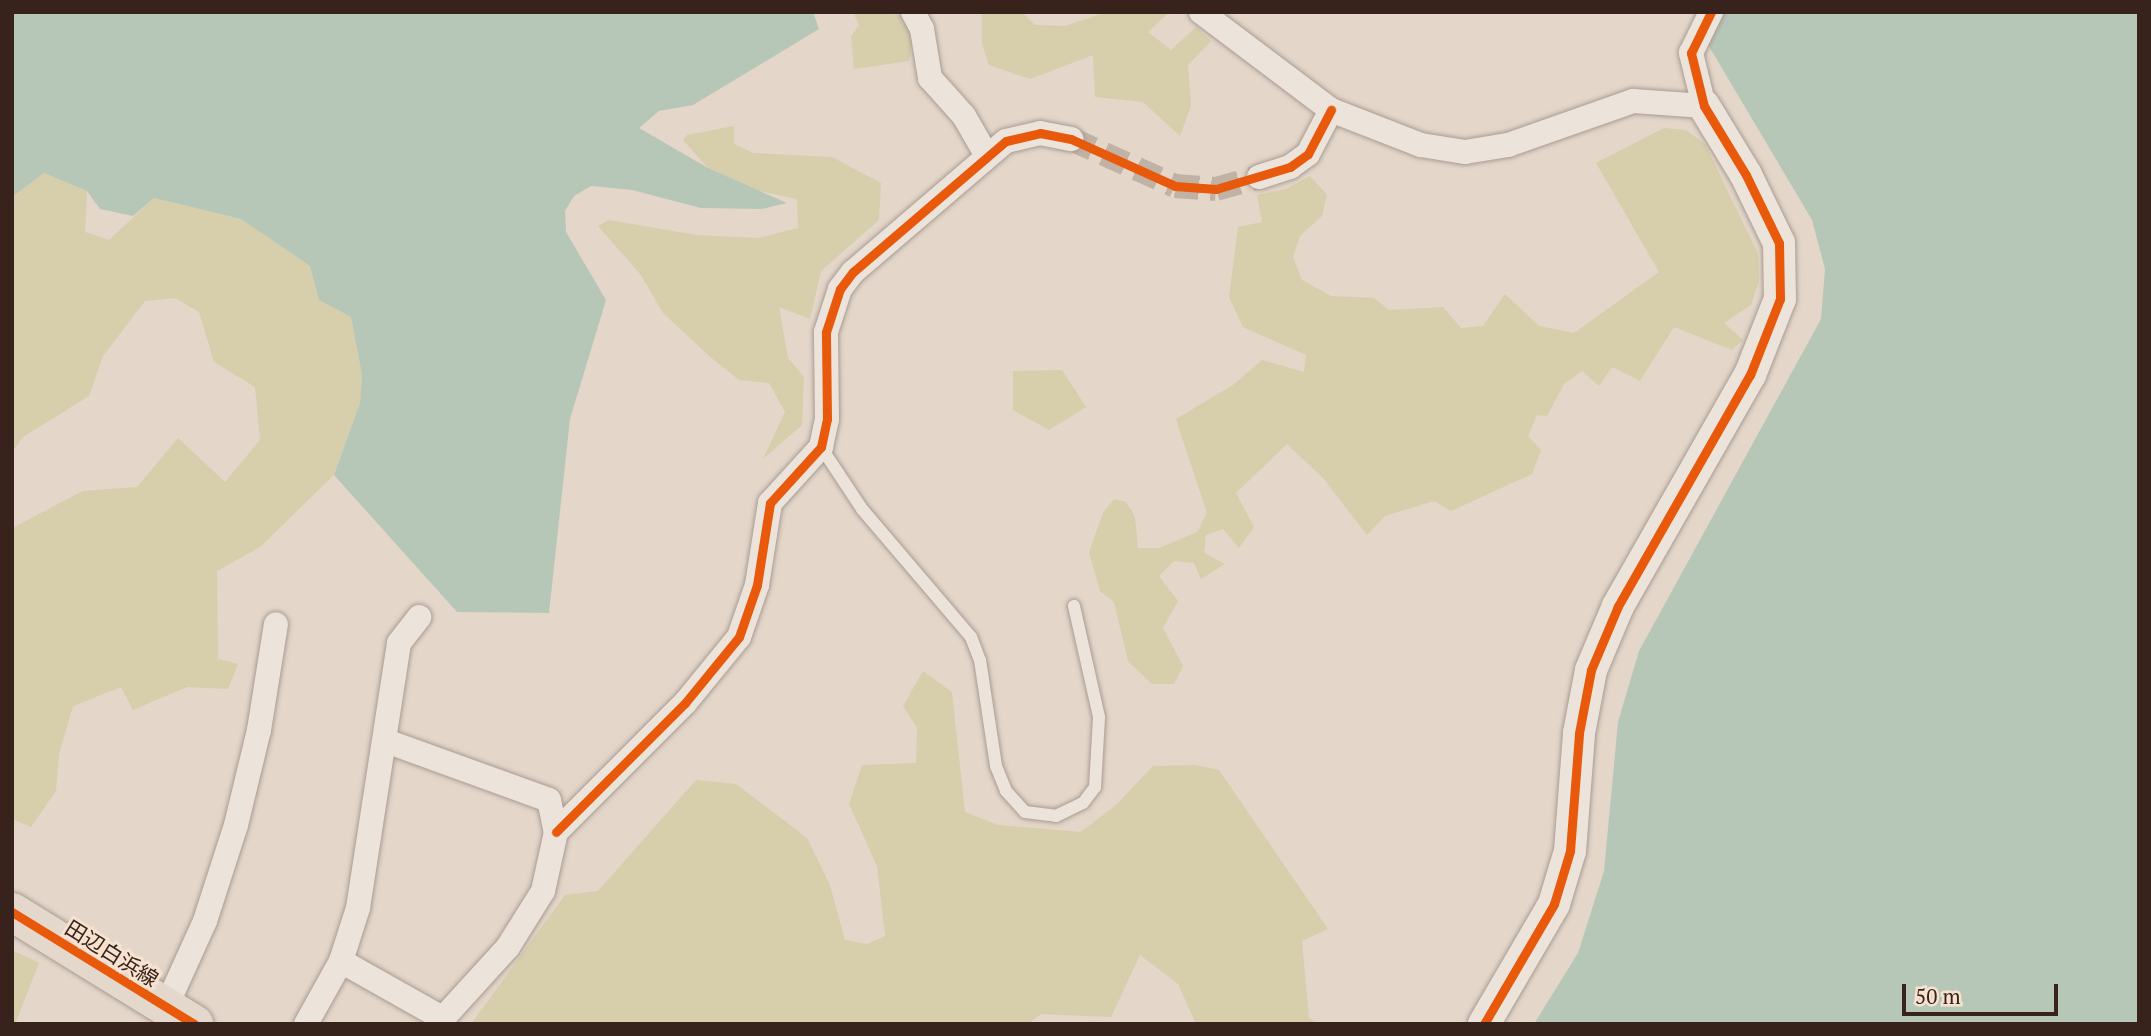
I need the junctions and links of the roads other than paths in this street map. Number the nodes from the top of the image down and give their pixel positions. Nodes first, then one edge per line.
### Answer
1 (913, 12) edge
2 (1201, 12) edge
3 (1711, 12) edge
4 (1704, 106) junction
5 (1331, 110) junction
6 (1070, 139) tunnel mouth
7 (987, 156) junction
8 (1259, 177) tunnel mouth
9 (821, 447) junction
10 (1074, 606) dead end
11 (419, 617) dead end
12 (276, 624) dead end
13 (386, 741) junction
14 (556, 832) junction
15 (12, 912) edge
16 (341, 961) junction
17 (180, 1016) edge
18 (440, 1021) edge
19 (306, 1024) edge
20 (1484, 1024) edge

1 - 7 street
2 - 5 street
3 - 4 street
4 - 5 street
4 - 20 street
5 - 8 street
6 - 7 street
7 - 9 street
9 - 10 lane
9 - 14 street
11 - 13 street
12 - 17 street
13 - 14 street
13 - 16 street
14 - 18 street
15 - 17 main road, 田辺白浜線
16 - 18 street
16 - 19 street

